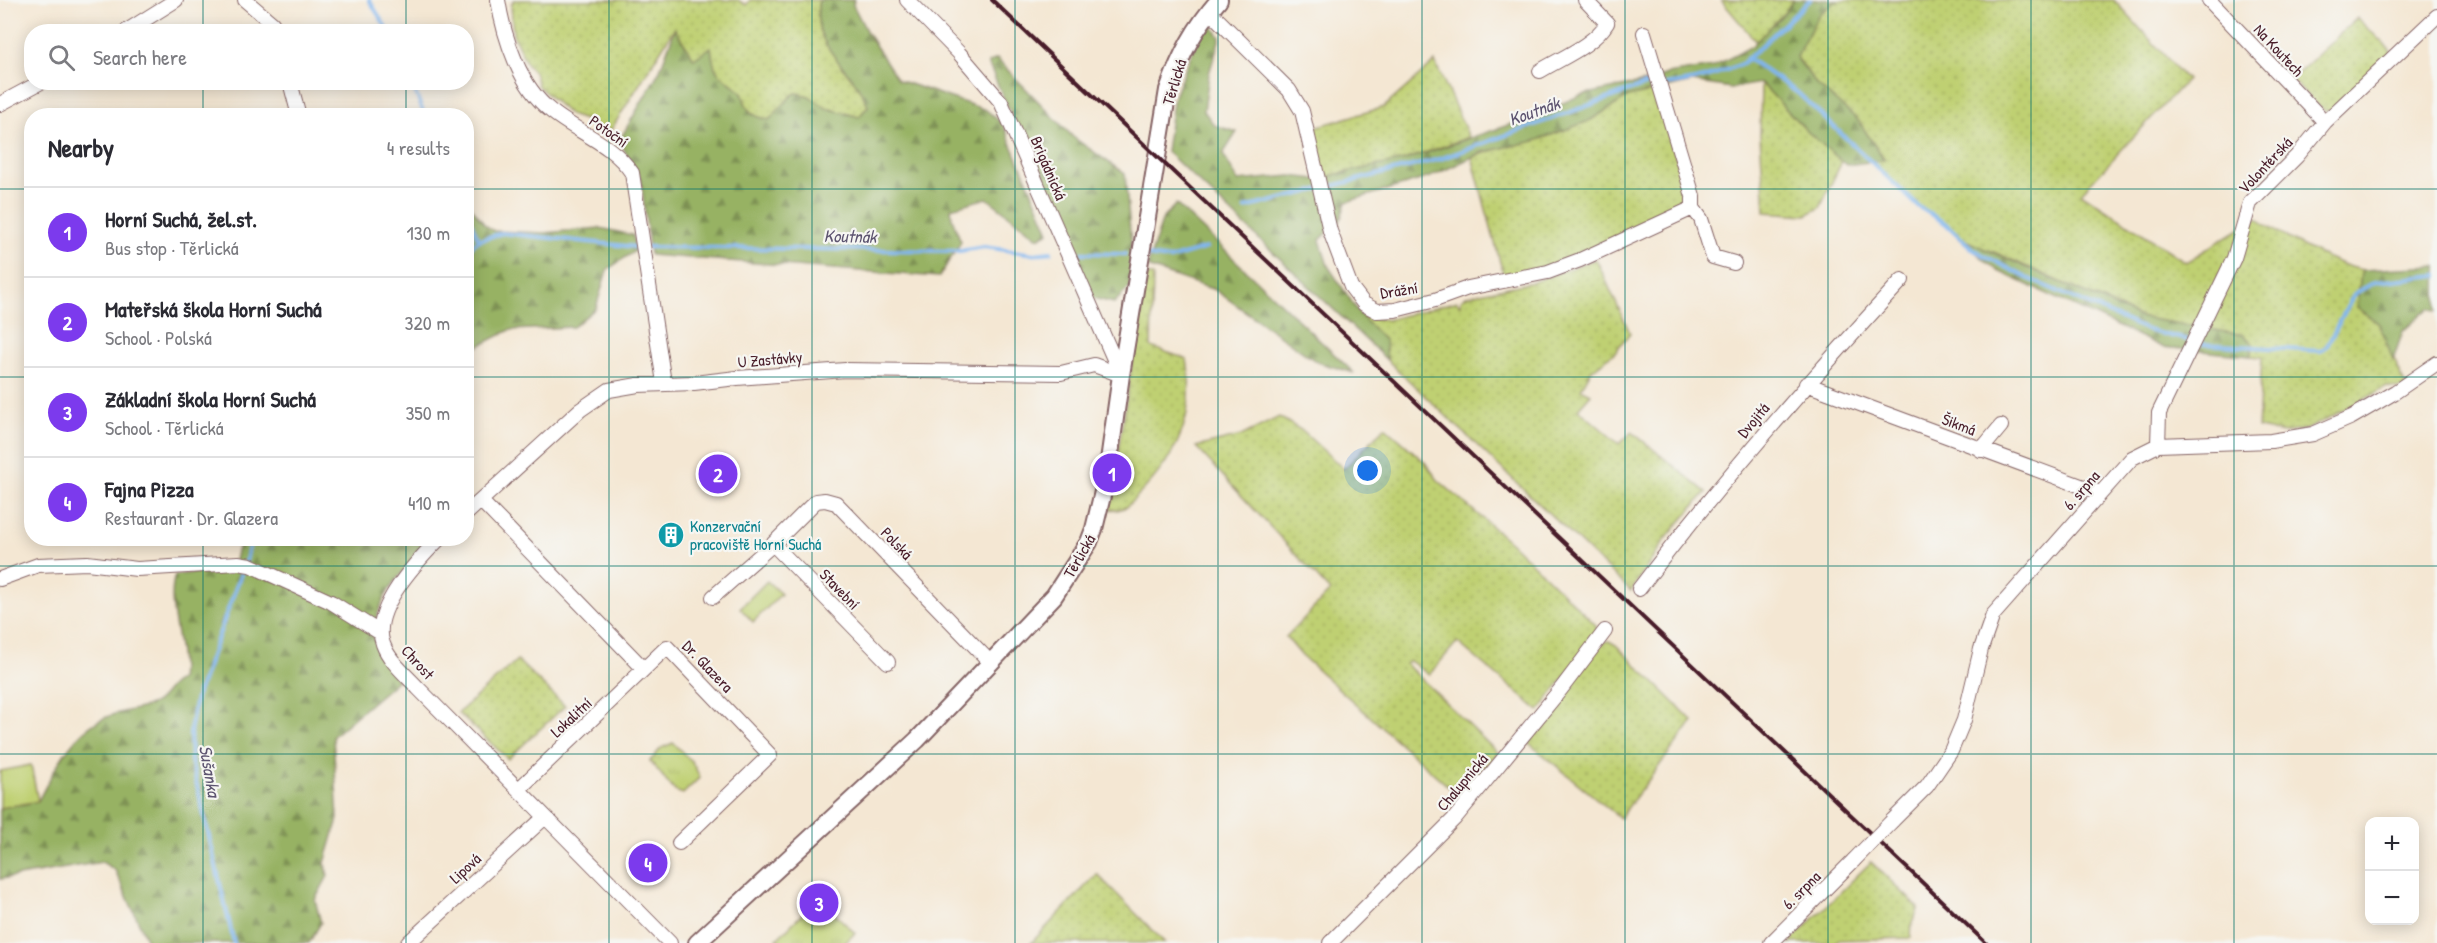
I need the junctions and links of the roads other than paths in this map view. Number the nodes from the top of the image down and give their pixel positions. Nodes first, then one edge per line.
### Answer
1 (176, 0) edge
2 (245, 0) edge
3 (498, 0) edge
4 (907, 0) edge
5 (1585, 0) edge
6 (2209, 0) edge
7 (1214, 6) edge
8 (2437, 16) edge
9 (138, 24) edge
10 (273, 24) edge
11 (1644, 33) dead end
12 (1540, 71) dead end
13 (27, 90) edge
14 (292, 90) edge
15 (0, 105) edge
16 (297, 108) edge
17 (2325, 122) junction
18 (1693, 208) junction
19 (1734, 263) dead end
20 (1902, 280) dead end
21 (2437, 363) edge
22 (1121, 375) junction
23 (664, 383) junction
24 (1806, 384) junction
25 (2001, 426) dead end
26 (2158, 445) junction
27 (1981, 450) junction
28 (2100, 493) junction
29 (482, 502) junction
30 (474, 508) edge
31 (773, 544) junction
32 (433, 546) edge
33 (0, 579) edge
34 (1639, 589) dead end
35 (713, 597) dead end
36 (1605, 631) dead end
37 (379, 632) junction
38 (888, 662) dead end
39 (991, 663) junction
40 (644, 669) junction
41 (519, 789) junction
42 (545, 817) junction
43 (679, 843) dead end
44 (408, 943) edge
45 (670, 943) edge
46 (697, 943) edge
47 (1330, 943) edge
48 (1771, 943) edge

1 - 9 street
2 - 10 street
3 - 23 street, Potoční
4 - 22 street, Brigádnická
5 - 12 street
6 - 17 street, Na Koutech
7 - 18 street, Drážní
7 - 22 main road, Těrlická
8 - 17 street, Volontérská
11 - 18 street
13 - 15 street
14 - 16 street
17 - 26 street, Volontérská
18 - 19 street
20 - 24 street, Dvojitá
21 - 26 street, 6. srpna
22 - 23 street, U Zastávky
22 - 39 main road, Těrlická
23 - 29 street, U Zastávky
24 - 27 street, Šikmá
24 - 34 street, Dvojitá
25 - 27 street
26 - 28 street, 6. srpna
27 - 28 street, Šikmá
28 - 48 street, 6. srpna, bridge
29 - 30 street, U Zastávky
29 - 40 street
31 - 35 street
31 - 38 street, Stavební
31 - 39 street, Polská
32 - 37 street
33 - 37 street
36 - 47 street, Chalupnická
37 - 41 street, Chrost
39 - 46 main road, Těrlická
40 - 41 street, Lokalitní
40 - 43 street, Dr. Glazera
41 - 42 street, Chrost
42 - 44 street, Lipová
42 - 45 street, Chrost

